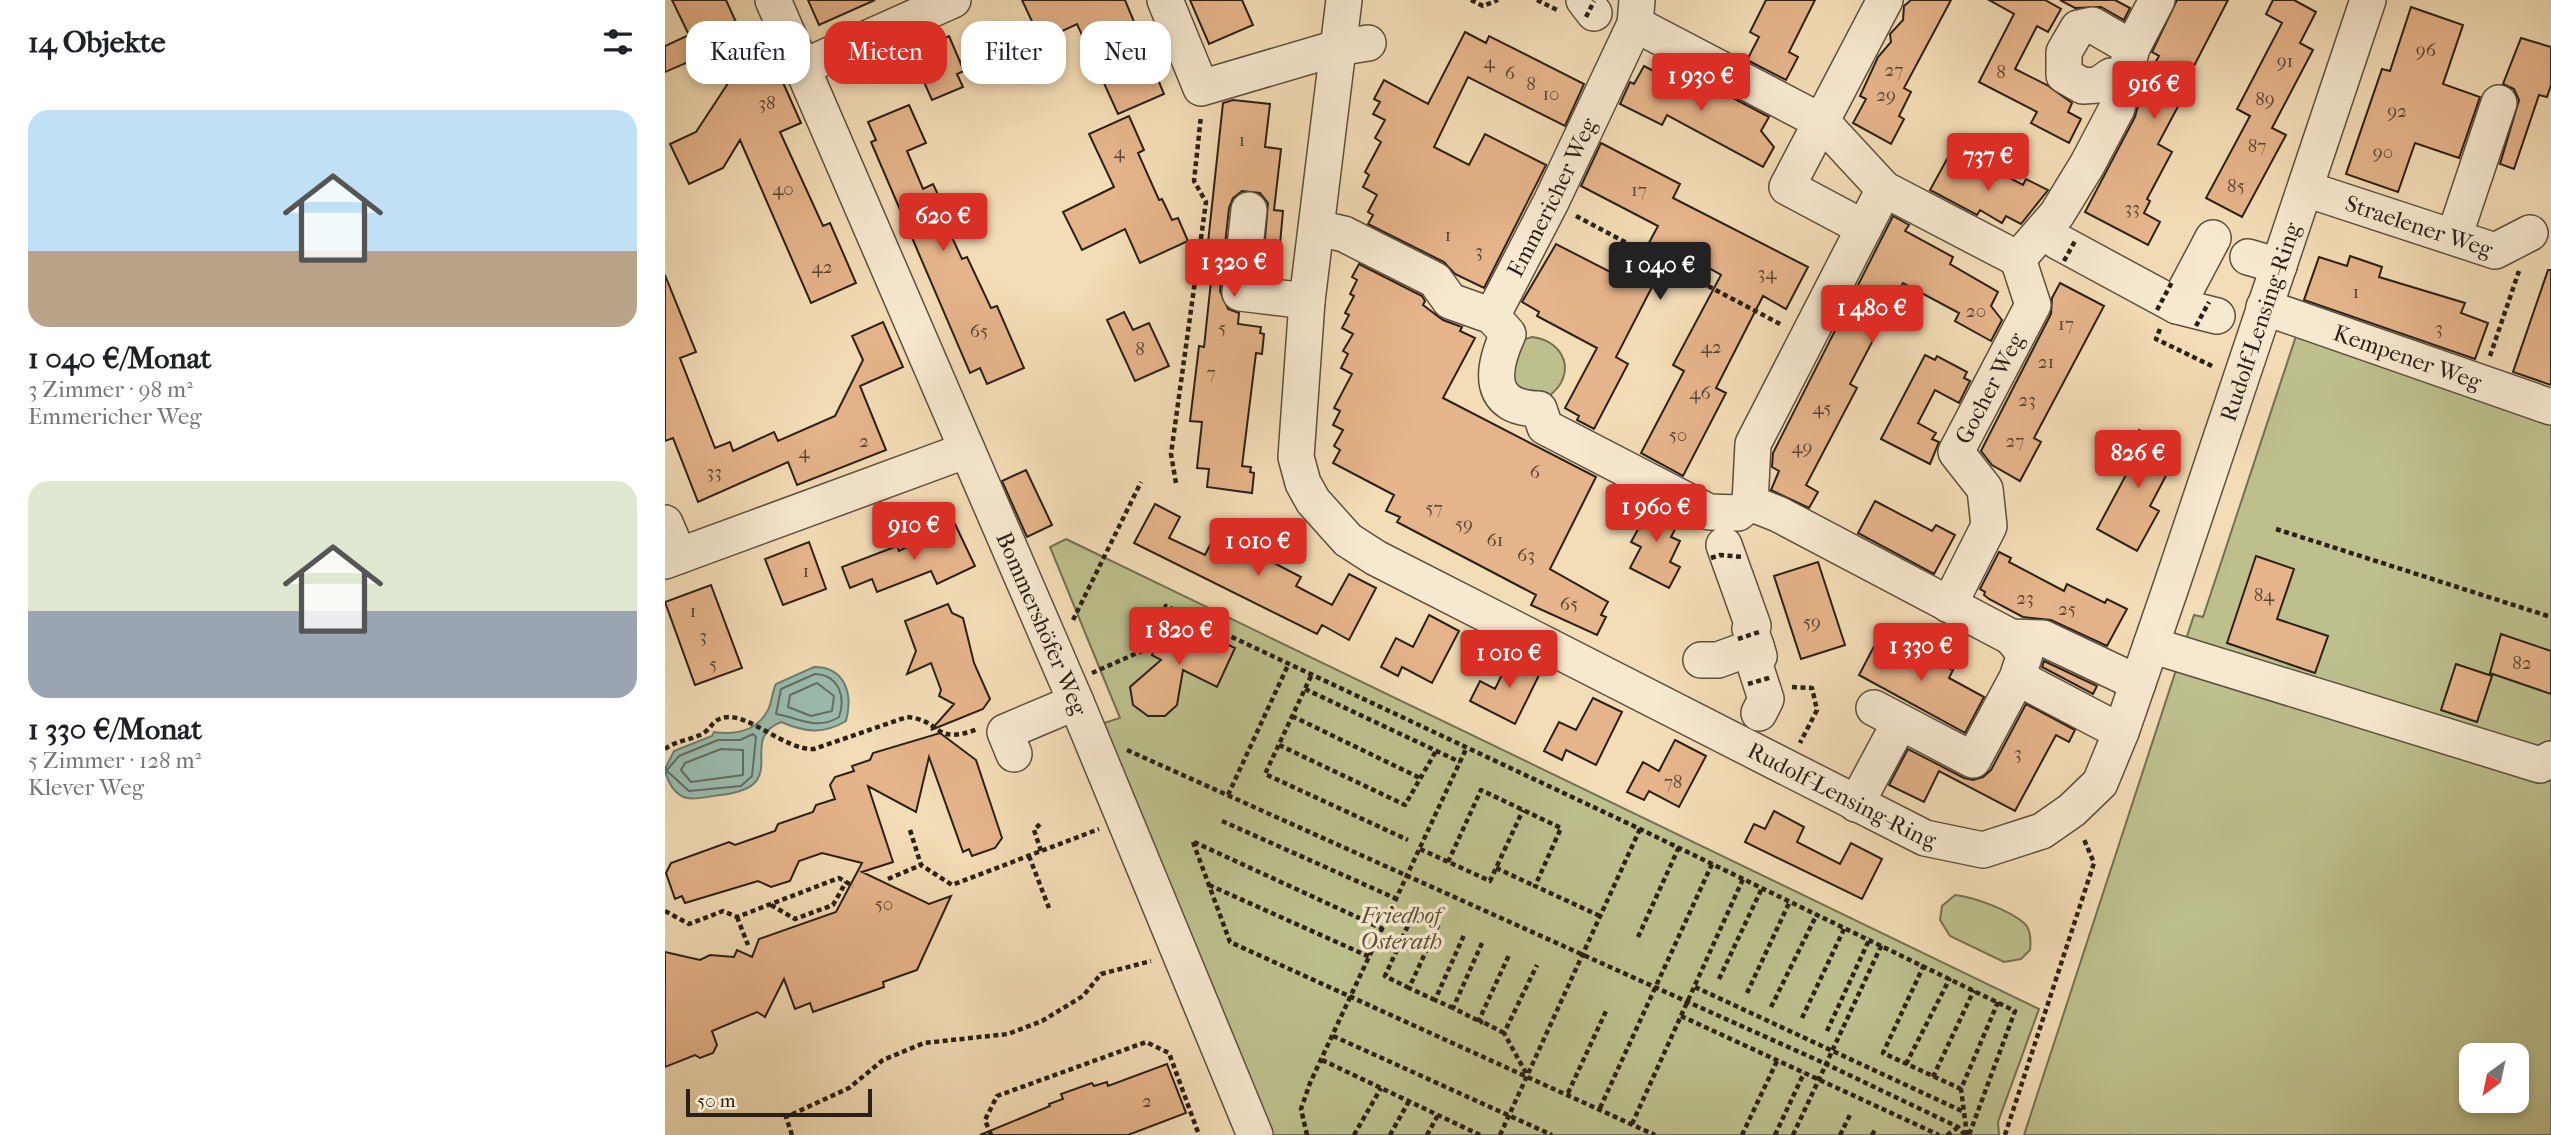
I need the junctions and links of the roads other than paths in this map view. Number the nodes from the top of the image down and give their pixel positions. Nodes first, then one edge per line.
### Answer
1 (773, 0) edge
2 (953, 0) edge
3 (1165, 0) edge
4 (1344, 0) edge
5 (1885, 0) edge
6 (2157, 0) edge
7 (2368, 0) edge
8 (1636, 12) edge
9 (782, 21) edge
10 (1353, 45) junction
11 (810, 64) edge
12 (810, 83) edge
13 (2499, 103) dead end
14 (1822, 122) junction
15 (1884, 189) junction
16 (2306, 189) junction
17 (1249, 210) dead end
18 (1317, 228) junction
19 (1864, 228) junction
20 (2530, 233) road end
21 (2453, 237) junction
22 (2213, 238) dead end
23 (2048, 249) junction
24 (1307, 301) junction
25 (2264, 307) junction
26 (1492, 316) junction
27 (2551, 407) edge
28 (967, 450) junction
29 (1750, 503) junction
30 (665, 523) edge
31 (1726, 554) dead end
32 (672, 559) edge
33 (1949, 606) junction
34 (2011, 638) junction
35 (1752, 639) junction
36 (2151, 645) junction
37 (1067, 680) junction
38 (2138, 682) junction
39 (2028, 683) dead end
40 (1753, 698) road end
41 (1674, 710) junction
42 (2121, 732) junction
43 (1010, 743) road end
44 (2551, 759) edge
45 (1856, 804) junction
46 (1255, 1135) edge

1 - 9 street, Bommershöfer Weg
2 - 11 street
3 - 10 street
4 - 10 street, Rudolf-Lensing-Ring
5 - 14 street
6 - 23 street
7 - 16 street, Rudolf-Lensing-Ring
8 - 14 street
8 - 26 street, Emmericher Weg
10 - 18 street, Rudolf-Lensing-Ring
12 - 28 street, Bommershöfer Weg
13 - 21 street
14 - 15 street
14 - 19 street
15 - 19 street
15 - 23 street
16 - 21 street, Straelener Weg
16 - 25 street, Rudolf-Lensing-Ring
17 - 24 street
18 - 24 street, Rudolf-Lensing-Ring
18 - 26 street
19 - 29 street
20 - 21 street, Straelener Weg
22 - 23 street
23 - 33 street, Gocher Weg
24 - 41 street, Rudolf-Lensing-Ring
25 - 27 street, Kempener Weg
25 - 36 street, Rudolf-Lensing-Ring
26 - 29 street
28 - 32 street
28 - 37 street, Bommershöfer Weg
29 - 33 street
30 - 32 street
31 - 35 street
33 - 34 street
34 - 38 street
34 - 45 street
35 - 40 street
35 - 41 street
36 - 38 street, Rudolf-Lensing-Ring
36 - 44 street
37 - 43 street
37 - 46 street, Bommershöfer Weg
38 - 42 street, Rudolf-Lensing-Ring
39 - 42 street
41 - 45 street, Rudolf-Lensing-Ring
42 - 45 street, Rudolf-Lensing-Ring

